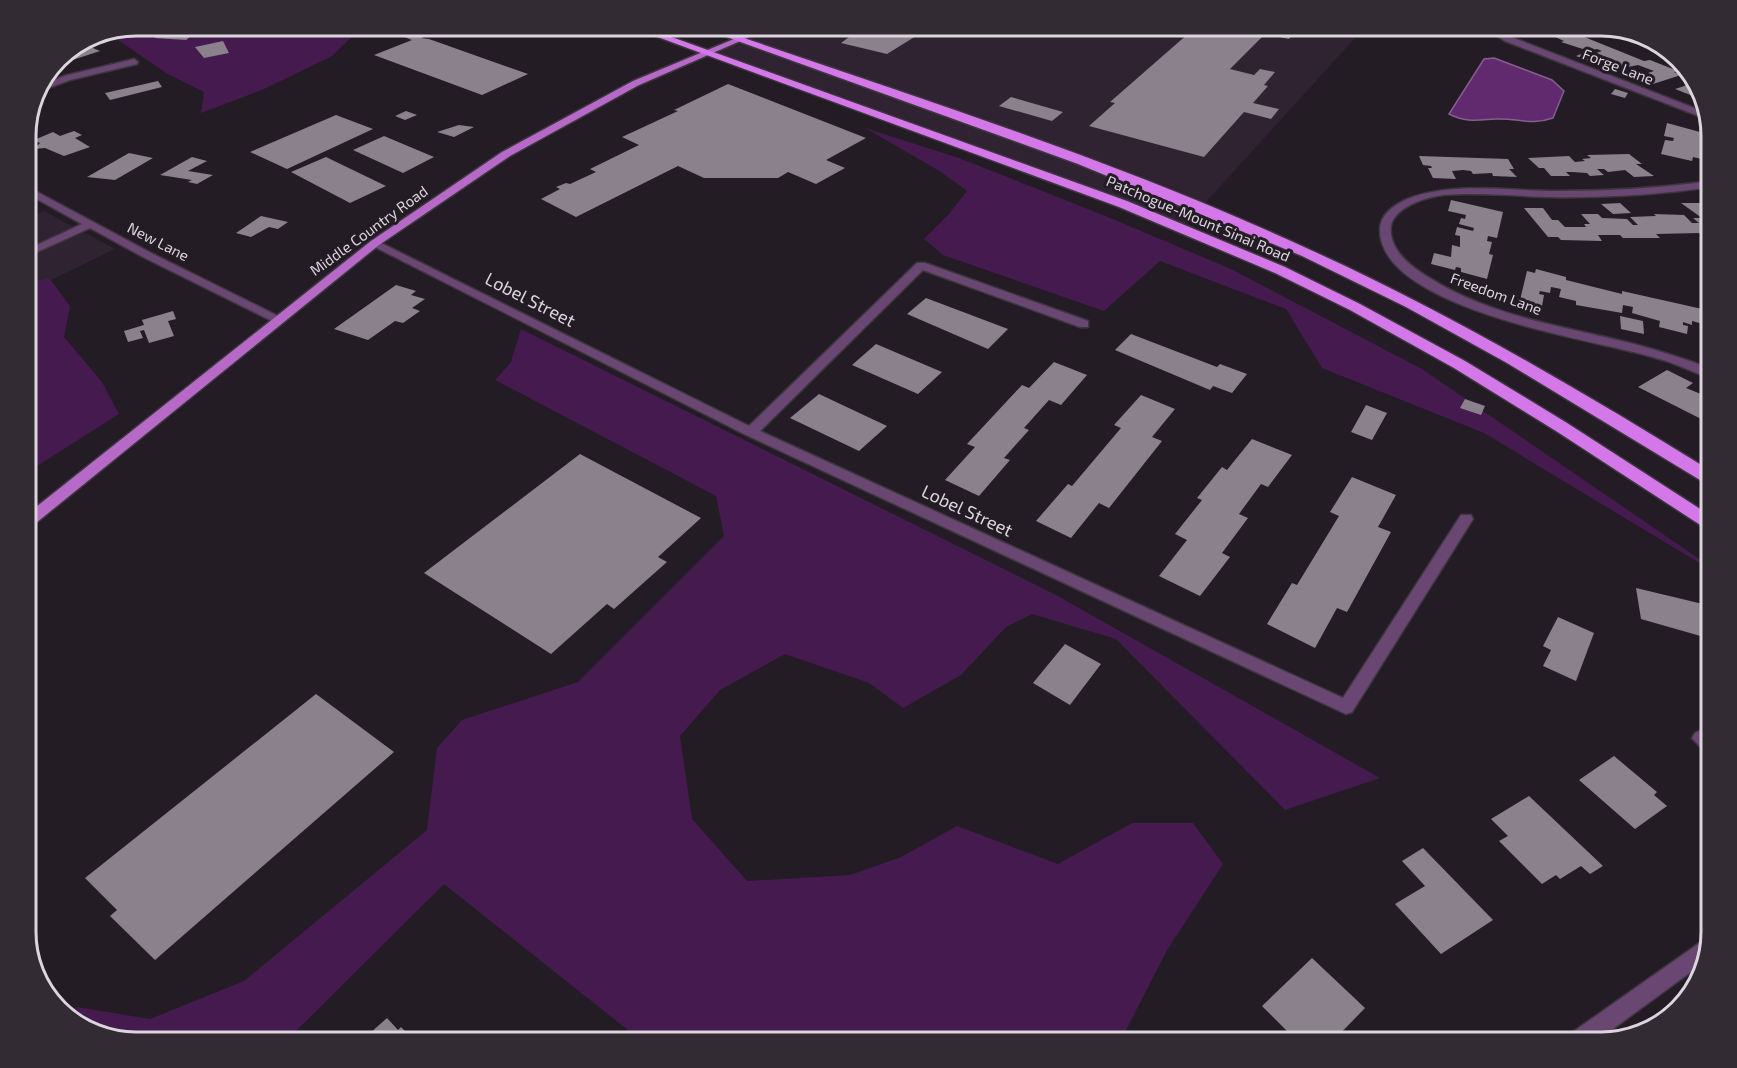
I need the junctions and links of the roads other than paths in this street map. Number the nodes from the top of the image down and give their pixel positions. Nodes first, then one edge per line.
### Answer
1 (661, 36) edge
2 (730, 36) edge
3 (746, 36) edge
4 (1503, 36) edge
5 (739, 39) junction
6 (708, 53) junction
7 (135, 62) dead end
8 (50, 85) edge
9 (1698, 113) edge
10 (1701, 185) edge
11 (36, 194) edge
12 (91, 224) junction
13 (375, 243) junction
14 (36, 249) edge
15 (278, 319) junction
16 (1084, 324) dead end
17 (1701, 371) edge
18 (751, 432) junction
19 (1701, 473) edge
20 (36, 515) edge
21 (1701, 518) edge
22 (1466, 519) dead end
23 (1699, 954) edge
24 (1592, 1032) edge

1 - 6 highway, Patchogue-Mount Sinai Road
2 - 5 highway, Patchogue-Mount Sinai Road
3 - 5 main road, Middle Country Road
4 - 9 street, Forge Lane
5 - 6 main road, Middle Country Road
5 - 19 highway, Patchogue-Mount Sinai Road
6 - 13 main road, Middle Country Road
6 - 21 highway, Patchogue-Mount Sinai Road
7 - 8 street
10 - 17 street, Freedom Lane
11 - 12 street, New Lane
12 - 14 street
12 - 15 street, New Lane
13 - 15 main road, Middle Country Road
13 - 18 street, Lobel Street
15 - 20 main road, Middle Country Road
16 - 18 street
18 - 22 street, Lobel Street
23 - 24 street

